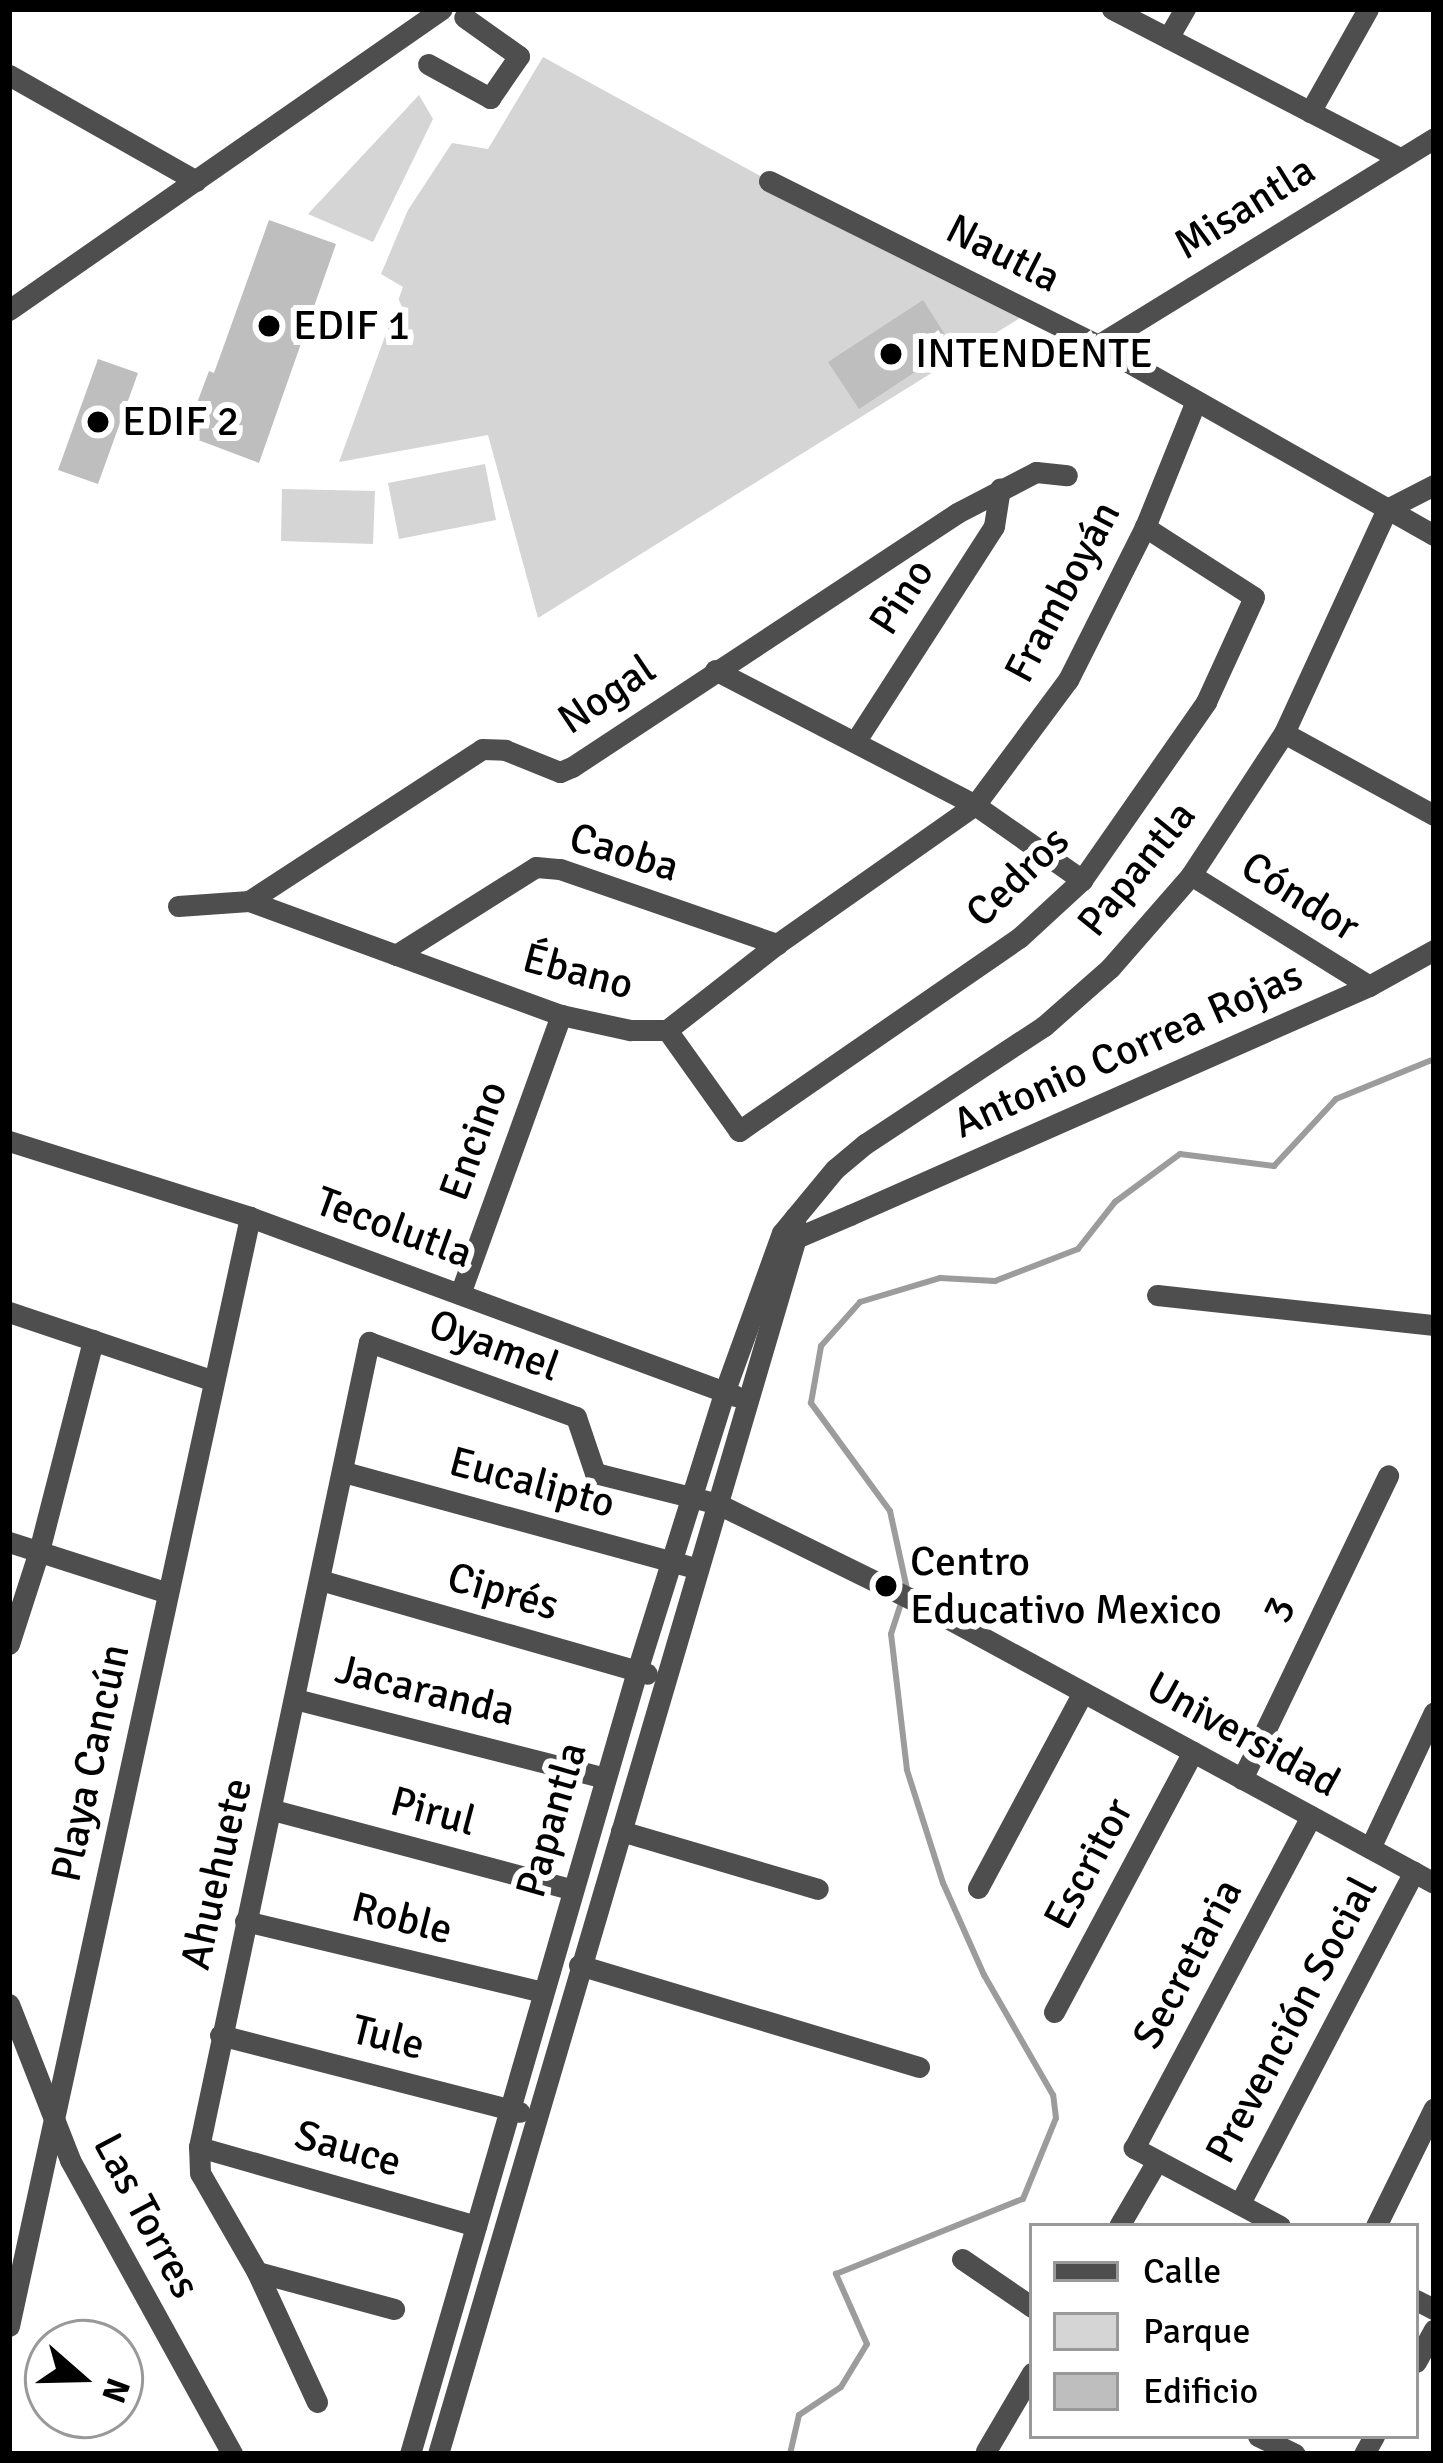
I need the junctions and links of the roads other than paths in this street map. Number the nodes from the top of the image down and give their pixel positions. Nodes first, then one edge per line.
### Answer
1 (1112, 9) edge
2 (1185, 9) edge
3 (1368, 9) edge
4 (453, 13) edge
5 (1168, 38) junction
6 (428, 64) dead end
7 (9, 75) edge
8 (1310, 112) junction
9 (1434, 138) edge
10 (1399, 158) junction
11 (196, 181) junction
12 (770, 181) dead end
13 (9, 310) edge
14 (1098, 345) junction
15 (1196, 401) junction
16 (1067, 475) dead end
17 (1434, 485) edge
18 (1000, 488) junction
19 (1387, 509) junction
20 (1145, 526) junction
21 (1434, 535) edge
22 (715, 670) junction
23 (1284, 734) junction
24 (855, 742) junction
25 (975, 805) junction
26 (1434, 815) edge
27 (1191, 875) junction
28 (1082, 880) junction
29 (248, 901) junction
30 (178, 906) dead end
31 (777, 944) junction
32 (1434, 950) edge
33 (396, 955) junction
34 (1369, 986) junction
35 (561, 1015) junction
36 (667, 1030) junction
37 (9, 1141) edge
38 (835, 1169) junction
39 (850, 1215) junction
40 (250, 1217) junction
41 (791, 1229) junction
42 (460, 1294) junction
43 (1157, 1294) dead end
44 (9, 1312) edge
45 (1434, 1325) edge
46 (93, 1340) junction
47 (369, 1342) joint
48 (214, 1381) junction
49 (724, 1393) junction
50 (748, 1399) junction
51 (344, 1472) junction
52 (1388, 1474) dead end
53 (693, 1497) junction
54 (718, 1504) junction
55 (9, 1542) edge
56 (40, 1551) junction
57 (673, 1562) junction
58 (699, 1570) junction
59 (320, 1580) junction
60 (168, 1593) junction
61 (9, 1644) edge
62 (637, 1671) junction
63 (665, 1679) junction
64 (1083, 1693) junction
65 (295, 1699) junction
66 (1434, 1712) edge
67 (1193, 1752) junction
68 (605, 1778) junction
69 (1242, 1779) junction
70 (273, 1810) junction
71 (1310, 1816) junction
72 (621, 1831) junction
73 (1370, 1848) junction
74 (1424, 1878) edge
75 (978, 1888) dead end
76 (818, 1889) dead end
77 (573, 1890) junction
78 (245, 1921) junction
79 (579, 1965) junction
80 (542, 1992) junction
81 (9, 2004) edge
82 (1054, 2012) dead end
83 (220, 2035) junction
84 (919, 2067) dead end
85 (507, 2108) junction
86 (1434, 2108) edge
87 (536, 2118) junction
88 (54, 2121) junction
89 (199, 2147) junction
90 (1157, 2161) junction
91 (1240, 2204) junction
92 (1120, 2223) edge
93 (1275, 2223) edge
94 (1377, 2223) edge
95 (476, 2225) junction
96 (18, 2245) edge
97 (962, 2259) dead end
98 (256, 2272) junction
99 (1029, 2305) edge
100 (394, 2309) dead end
101 (9, 2326) edge
102 (1434, 2330) edge
103 (1419, 2357) edge
104 (1029, 2378) edge
105 (317, 2402) dead end
106 (1264, 2439) edge
107 (986, 2451) edge
108 (232, 2454) edge
109 (410, 2454) edge
110 (438, 2454) edge
111 (1295, 2454) edge

1 - 5 street
2 - 5 street
3 - 8 street
4 - 6 street
4 - 11 street
5 - 8 street
7 - 11 street
8 - 10 street
9 - 10 street, Misantla
10 - 14 street, Misantla
11 - 13 street
12 - 14 street, Nautla
14 - 15 street, Nautla
15 - 19 street, Nautla
15 - 20 street, Framboyán
16 - 18 street, Nogal
17 - 19 street
18 - 22 street, Nogal
18 - 24 street, Pino
19 - 21 street, Nautla
19 - 23 street, Papantla
20 - 25 street, Framboyán
20 - 28 street, Cedros
22 - 24 street
22 - 29 street, Nogal
23 - 26 street
23 - 27 street, Papantla
24 - 25 street
25 - 28 street
25 - 31 street, Ébano
27 - 34 street, Cóndor
27 - 38 street, Papantla
28 - 36 street, Cedros
29 - 30 street, Nogal
29 - 33 street, Ébano
31 - 33 street, Caoba
31 - 36 street, Ébano
32 - 34 street, Antonio Correa Rojas
33 - 35 street, Ébano
34 - 39 street, Antonio Correa Rojas
35 - 36 street, Ébano
35 - 42 street, Encino
37 - 40 street, Tecolutla
38 - 39 street
38 - 41 street, Papantla
39 - 41 street, Antonio Correa Rojas
40 - 42 street, Tecolutla
40 - 48 street, Playa Cancún
41 - 49 street, Papantla
41 - 50 street, Papantla
42 - 49 street, Tecolutla
43 - 45 street
44 - 46 street
46 - 48 street
46 - 56 street
47 - 51 street, Ahuehuete
47 - 53 street, Oyamel
48 - 60 street, Playa Cancún
49 - 50 street, Tecolutla
49 - 53 street, Papantla
50 - 54 street, Papantla
51 - 57 street, Eucalipto
51 - 59 street, Ahuehuete
52 - 69 street, 3
53 - 54 street, Universidad
53 - 57 street, Papantla
54 - 58 street, Papantla
54 - 64 street, Universidad
55 - 56 street
56 - 60 street
56 - 61 street
57 - 58 street, Eucalipto
57 - 62 street, Papantla
58 - 63 street, Papantla
59 - 62 street, Ciprés
59 - 65 street, Ahuehuete
60 - 88 street, Playa Cancún
62 - 63 street, Ciprés
62 - 68 street, Papantla
63 - 72 street, Papantla
64 - 67 street, Universidad
64 - 75 street
65 - 68 street, Jacaranda
65 - 70 street, Ahuehuete
66 - 73 street
67 - 69 street, Universidad
67 - 82 street, Escritor
68 - 77 street, Papantla
69 - 71 street, Universidad
70 - 77 street, Pirul
70 - 78 street, Ahuehuete
71 - 73 street, Universidad
71 - 90 street, Secretaria
72 - 76 street
72 - 79 street, Papantla
73 - 74 street, Universidad
74 - 91 street, Prevención Social
77 - 80 street, Papantla
78 - 80 street, Roble
78 - 83 street, Ahuehuete
79 - 84 street
79 - 87 street, Papantla
80 - 85 street, Papantla
81 - 88 street, Las Torres
83 - 85 street, Tule
83 - 89 street, Ahuehuete
85 - 87 street, Tule
85 - 95 street, Papantla
86 - 94 street
87 - 110 street, Papantla
88 - 96 street, Playa Cancún
88 - 108 street, Las Torres
89 - 95 street, Sauce
89 - 98 street, Ahuehuete
90 - 91 street
90 - 92 street
91 - 93 street
95 - 109 street, Papantla
96 - 101 street, Playa Cancún
97 - 99 street
98 - 100 street
98 - 105 street, Ahuehuete
102 - 103 street
104 - 107 street
106 - 111 street

